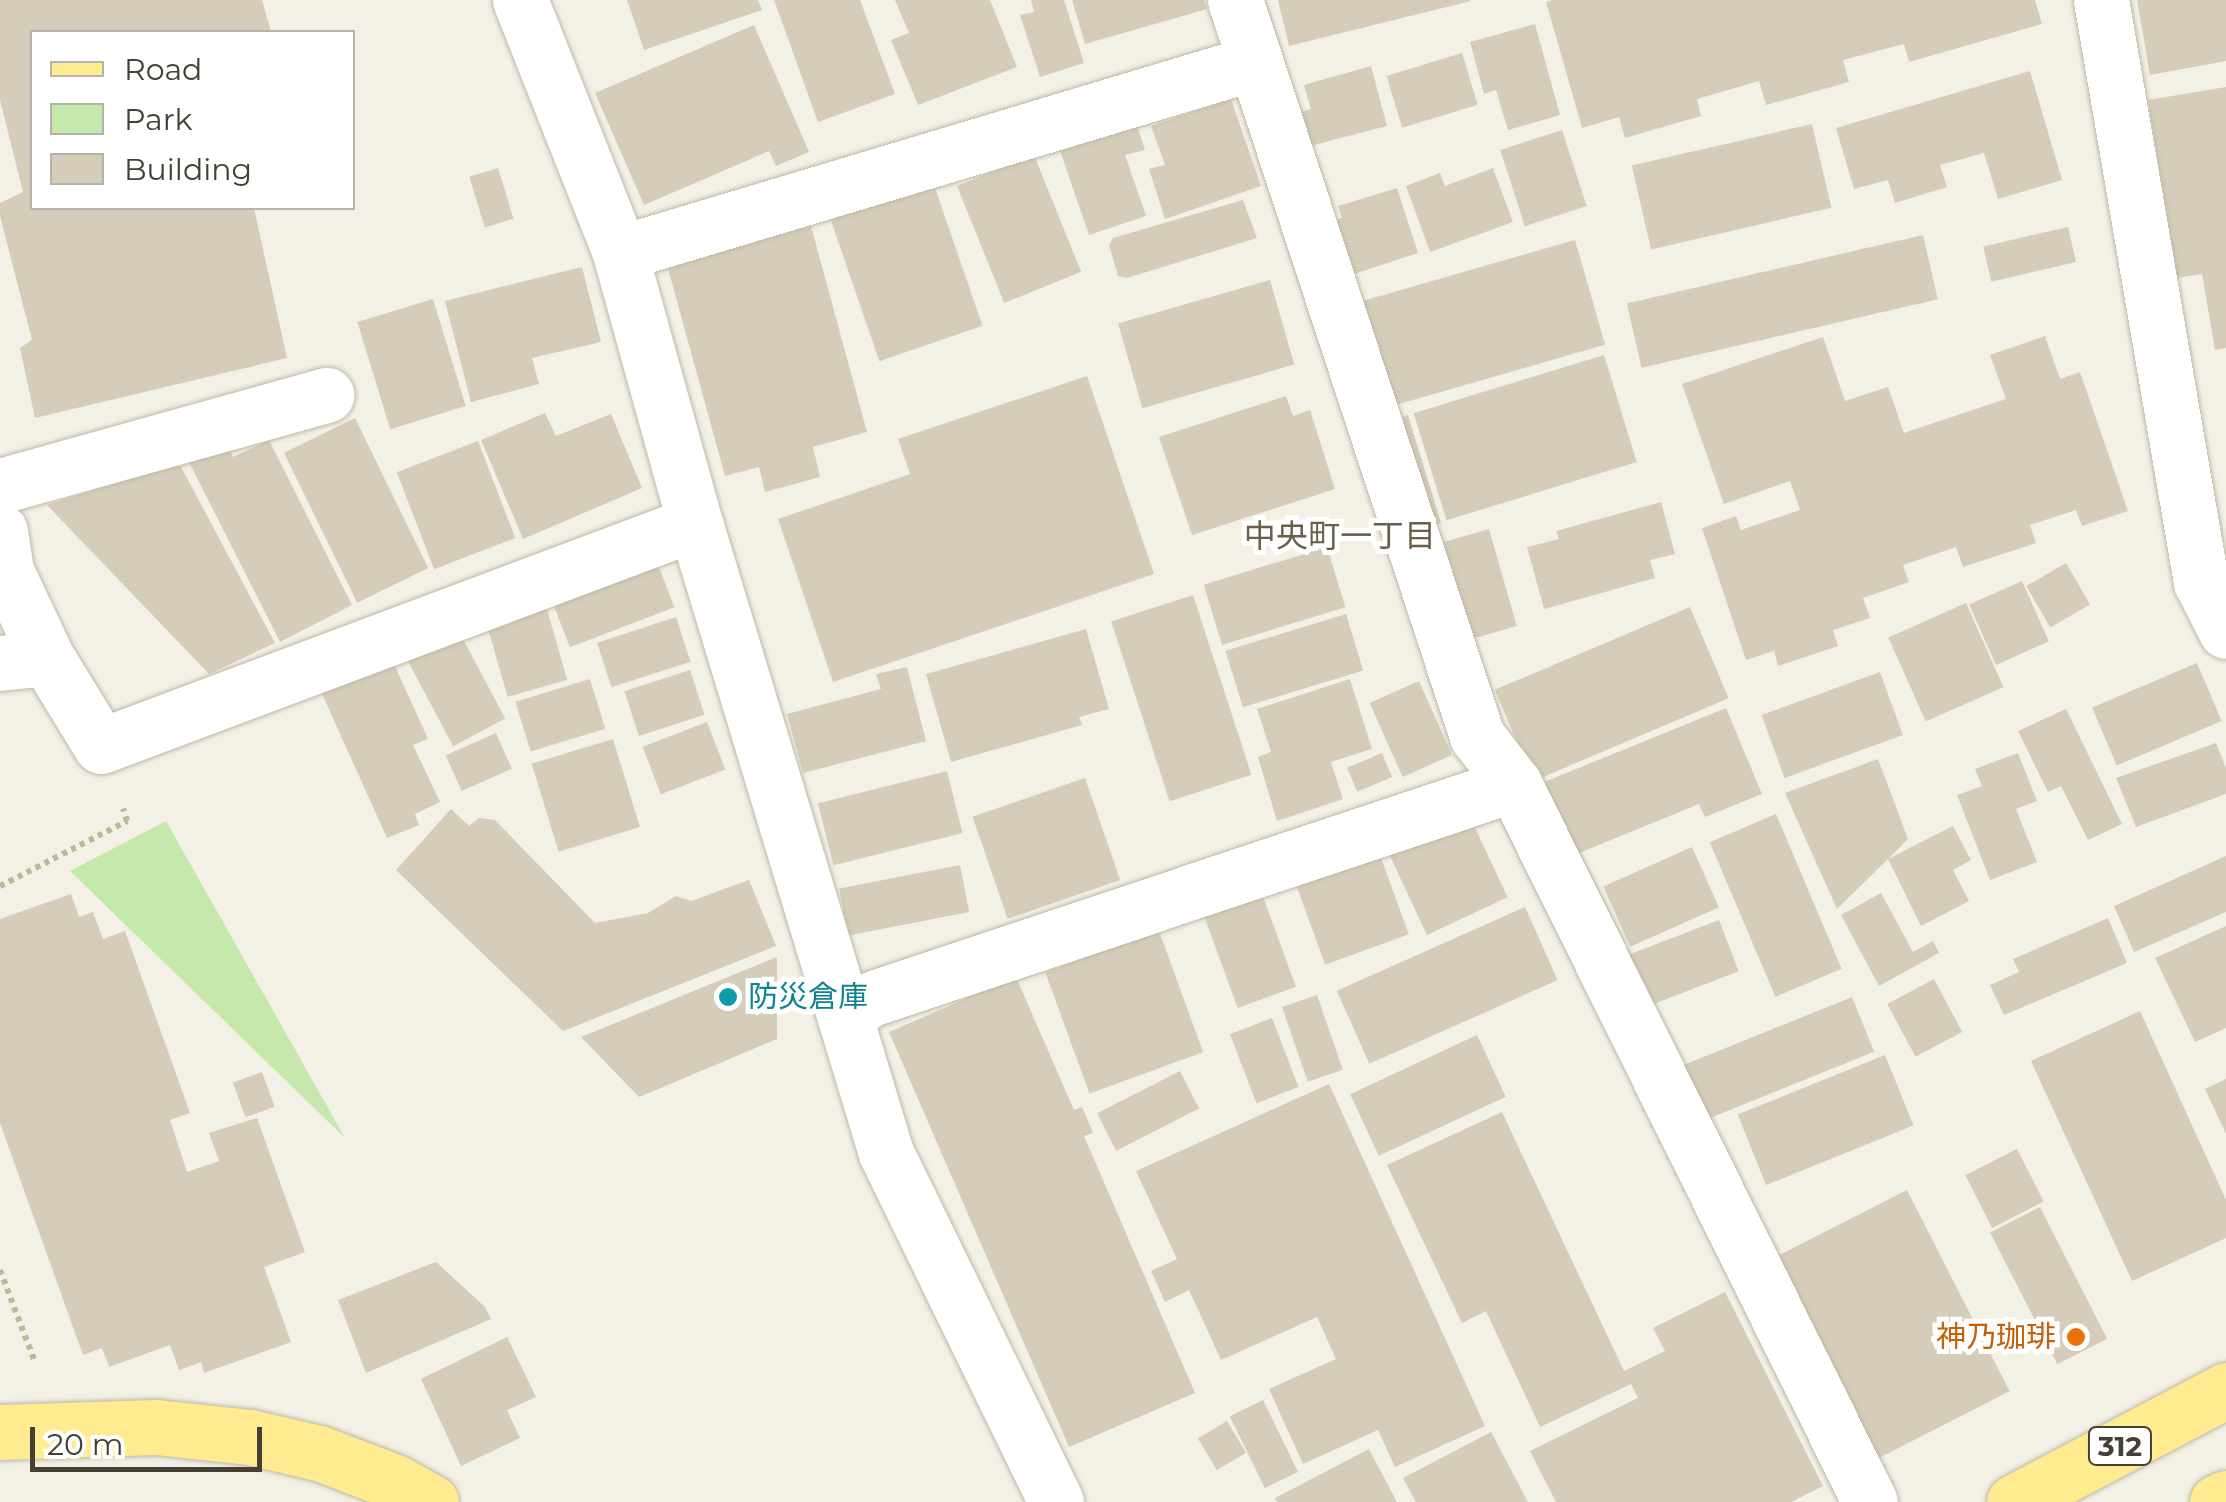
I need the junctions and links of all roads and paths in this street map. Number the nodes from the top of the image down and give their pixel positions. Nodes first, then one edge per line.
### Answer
1 (520, 0) edge
2 (1234, 0) edge
3 (2101, 0) edge
4 (1252, 63) junction
5 (620, 253) junction
6 (327, 396) dead end
7 (0, 486) edge
8 (695, 523) junction
9 (0, 531) edge
10 (2226, 632) edge
11 (24, 660) edge
12 (102, 746) junction
13 (1514, 784) junction
14 (0, 886) edge
15 (846, 1018) junction
16 (0, 1270) edge
17 (2226, 1390) edge
18 (61, 1430) junction
19 (0, 1432) edge
20 (2226, 1498) edge
21 (431, 1502) edge
22 (1056, 1502) edge
23 (1870, 1502) edge
24 (2014, 1502) edge
25 (2217, 1502) edge

1 - 5 street
2 - 4 street
3 - 10 street
4 - 5 street
4 - 13 street
5 - 8 street
6 - 7 street
8 - 12 street
8 - 15 street
9 - 11 street
11 - 12 street
12 - 14 path
13 - 15 street
13 - 23 street
15 - 22 street
16 - 18 path
17 - 24 main road, 312
18 - 19 main road
18 - 21 main road
20 - 25 main road

